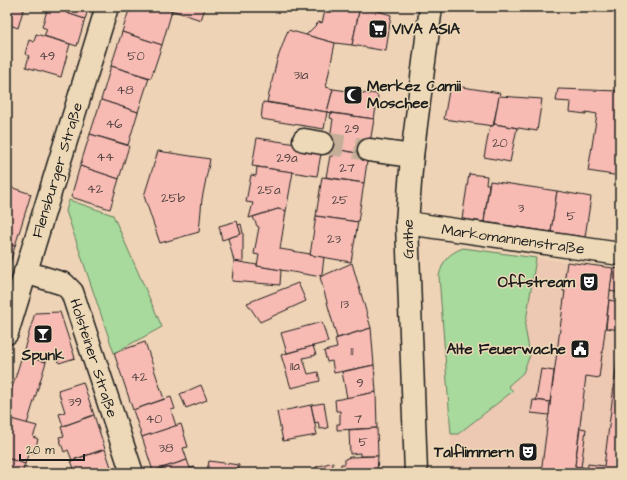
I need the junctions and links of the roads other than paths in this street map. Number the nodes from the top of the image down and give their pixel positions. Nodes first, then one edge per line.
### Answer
1 (107, 7) edge
2 (431, 7) edge
3 (369, 150) tunnel mouth
4 (412, 156) junction
5 (407, 223) junction
6 (620, 254) edge
7 (25, 272) junction
8 (7, 333) edge
9 (132, 473) edge
10 (416, 473) edge

1 - 7 street, Flensburger Straße
2 - 4 street, Gathe
3 - 4 street
4 - 5 street, Gathe
5 - 6 street, Markomannenstraße
5 - 10 street, Gathe
7 - 8 street, Flensburger Straße
7 - 9 street, Holsteiner Straße

